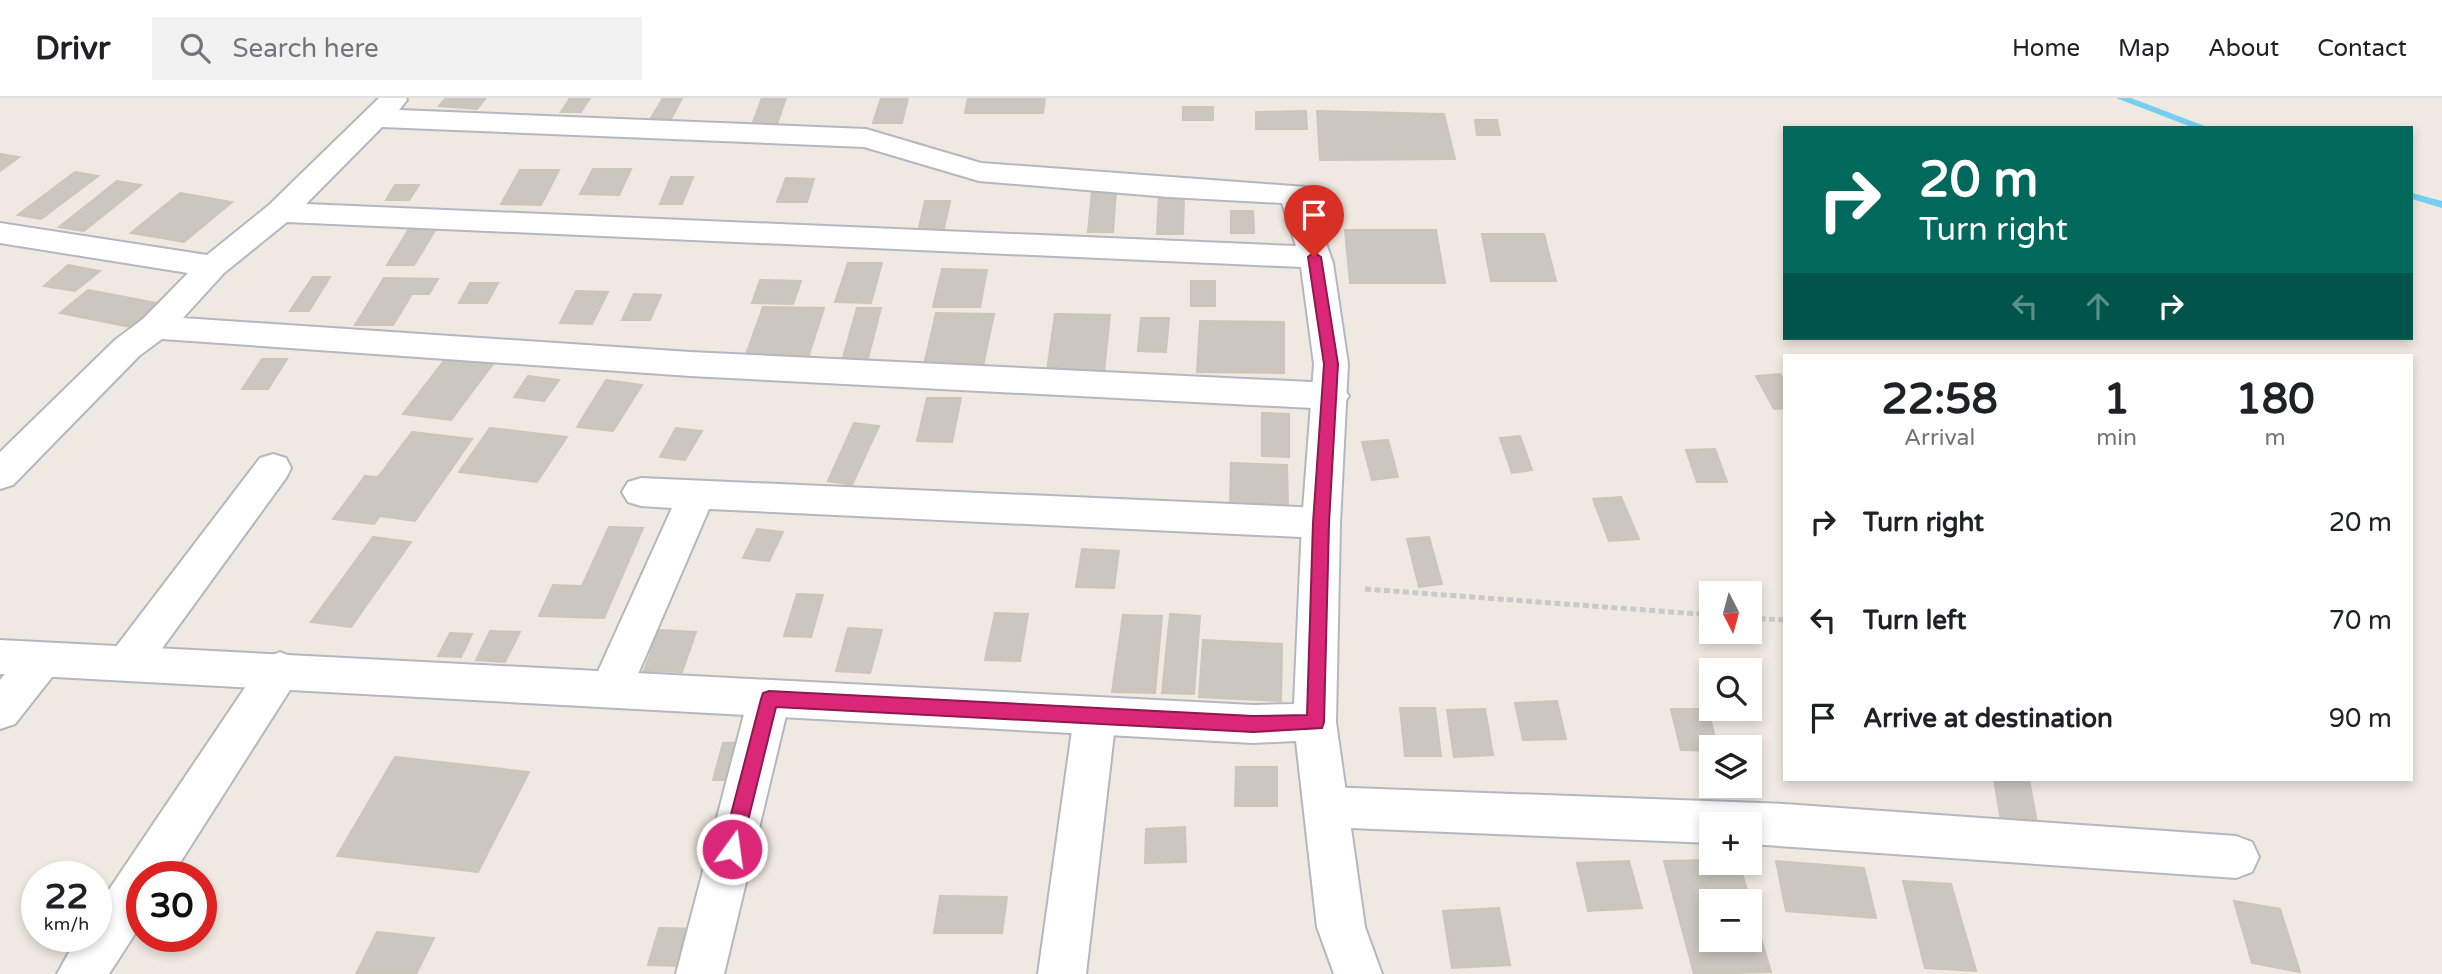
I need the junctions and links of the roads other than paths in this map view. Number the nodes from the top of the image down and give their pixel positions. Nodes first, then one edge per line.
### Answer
1 (385, 108) edge
2 (280, 212) junction
3 (0, 233) edge
4 (1314, 257) junction
5 (213, 267) junction
6 (155, 327) junction
7 (1331, 380) junction
8 (273, 468) dead end
9 (0, 475) edge
10 (641, 492) dead end
11 (696, 495) junction
12 (1321, 523) junction
13 (0, 657) edge
14 (41, 660) junction
15 (127, 664) junction
16 (280, 670) junction
17 (611, 690) junction
18 (769, 699) junction
19 (0, 711) edge
20 (1095, 716) junction
21 (1315, 722) junction
22 (1326, 807) junction
23 (2236, 857) dead end
24 (155, 861) edge
25 (126, 905) edge
26 (81, 974) edge
27 (700, 974) edge
28 (1062, 974) edge
29 (1358, 974) edge

1 - 2 street
1 - 4 street
2 - 4 street
2 - 5 street
3 - 5 street
4 - 7 street
5 - 6 street
6 - 7 street
6 - 9 street
7 - 12 street
8 - 15 street
10 - 11 street
11 - 12 street
11 - 17 street
12 - 21 street
13 - 14 street
14 - 15 street
14 - 19 street
15 - 16 street
16 - 17 street
16 - 24 street
17 - 18 street
18 - 20 street
18 - 27 street
20 - 21 street
20 - 28 street
21 - 22 street
22 - 23 street
22 - 29 street
25 - 26 street

